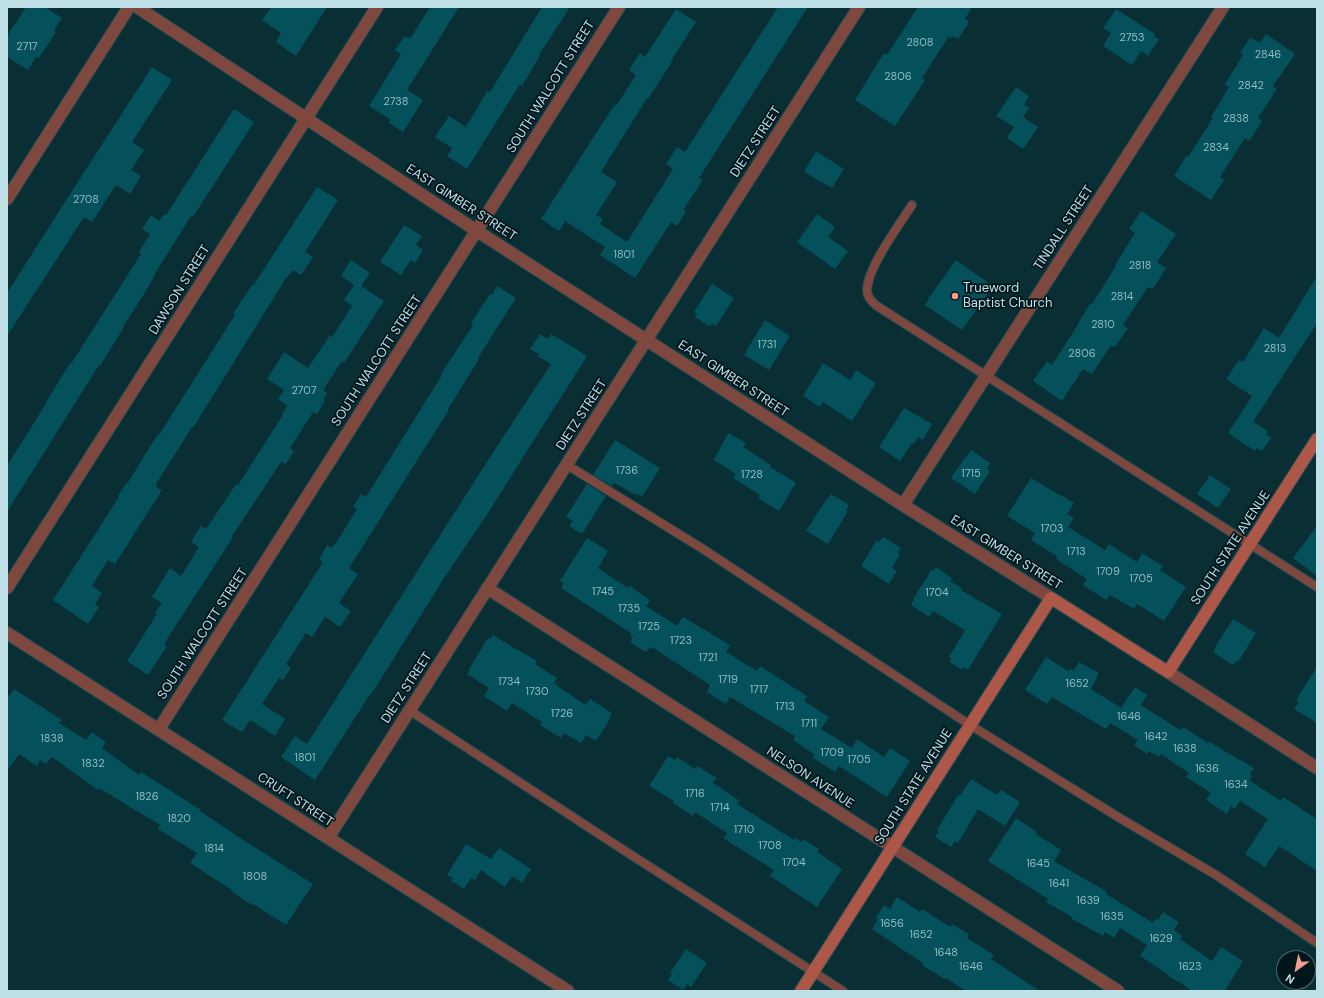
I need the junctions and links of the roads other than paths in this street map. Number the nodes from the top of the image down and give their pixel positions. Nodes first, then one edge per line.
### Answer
1 (129, 7) edge
2 (137, 7) edge
3 (376, 7) edge
4 (619, 7) edge
5 (859, 7) edge
6 (1223, 7) edge
7 (306, 118) junction
8 (7, 199) edge
9 (912, 205) dead end
10 (477, 231) junction
11 (646, 340) junction
12 (985, 377) junction
13 (1317, 439) edge
14 (567, 465) junction
15 (903, 505) junction
16 (1250, 544) junction
17 (1317, 587) edge
18 (7, 588) edge
19 (487, 588) junction
20 (1051, 598) junction
21 (7, 633) edge
22 (1168, 672) junction
23 (409, 710) junction
24 (970, 725) junction
25 (159, 729) junction
26 (1317, 768) edge
27 (328, 838) junction
28 (892, 847) junction
29 (1317, 944) edge
30 (813, 971) junction
31 (568, 991) edge
32 (801, 991) edge
33 (843, 991) edge
34 (1118, 991) edge

1 - 8 street
2 - 7 street, EAST GIMBER STREET
3 - 7 street, DAWSON STREET
4 - 10 street, SOUTH WALCOTT STREET
5 - 11 street, DIETZ STREET
6 - 12 street, TINDALL STREET
7 - 10 street, EAST GIMBER STREET
7 - 18 street, DAWSON STREET
9 - 12 lane
10 - 11 street, EAST GIMBER STREET
10 - 25 street, SOUTH WALCOTT STREET
11 - 14 street, DIETZ STREET
11 - 15 street, EAST GIMBER STREET
12 - 15 street, TINDALL STREET
12 - 16 lane
13 - 16 street, SOUTH STATE AVENUE
14 - 19 street, DIETZ STREET
14 - 24 lane
15 - 20 street, EAST GIMBER STREET
16 - 17 lane
16 - 22 street, SOUTH STATE AVENUE
19 - 23 street, DIETZ STREET
19 - 28 street, NELSON AVENUE
20 - 22 street, EAST GIMBER STREET
20 - 24 street, SOUTH STATE AVENUE
21 - 25 street, CRUFT STREET
22 - 26 street, EAST GIMBER STREET
23 - 27 street, DIETZ STREET
23 - 30 lane
24 - 28 street, SOUTH STATE AVENUE
24 - 29 lane
25 - 27 street, CRUFT STREET
27 - 31 street, CRUFT STREET
28 - 30 street, SOUTH STATE AVENUE
28 - 34 street, NELSON AVENUE
30 - 32 street, SOUTH STATE AVENUE
30 - 33 lane

